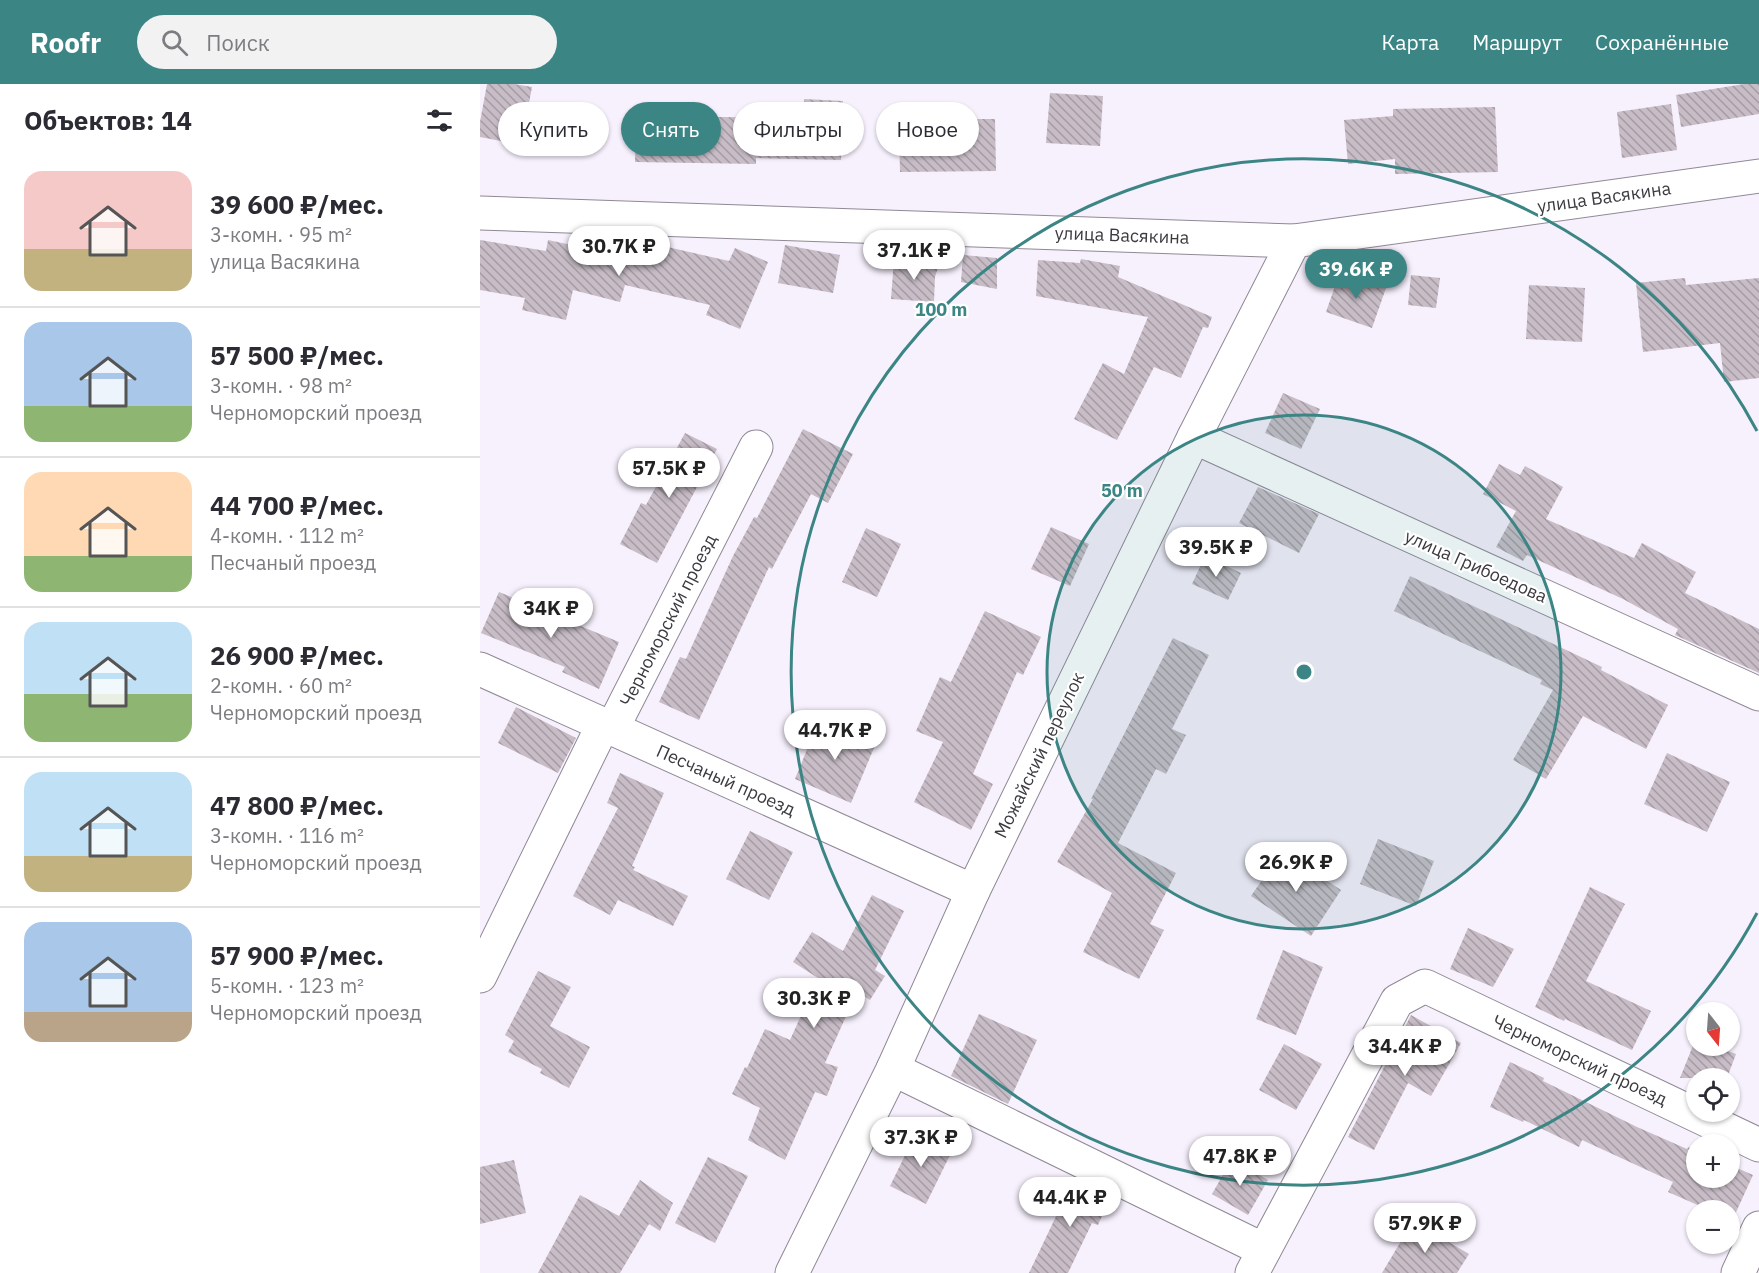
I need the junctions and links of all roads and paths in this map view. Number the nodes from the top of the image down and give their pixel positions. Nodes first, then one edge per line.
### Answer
1 (1759, 176) edge
2 (480, 213) edge
3 (1294, 241) junction
4 (1194, 437) junction
5 (756, 447) dead end
6 (480, 669) edge
7 (1759, 694) edge
8 (608, 727) junction
9 (973, 891) junction
10 (480, 976) edge
11 (893, 1069) junction
12 (1759, 1145) edge
13 (1759, 1228) edge
14 (1258, 1262) edge
15 (792, 1273) edge
16 (1738, 1273) edge

1 - 3 street, улица Васякина
2 - 3 street, улица Васякина
3 - 4 street, Можайский переулок
4 - 7 street, улица Грибоедова
4 - 9 street, Можайский переулок
5 - 8 street, Черноморский проезд
6 - 8 street, Песчаный проезд
8 - 9 street, Песчаный проезд
8 - 10 street, Черноморский проезд
9 - 11 street, Можайский переулок
11 - 14 street, Черноморский проезд
11 - 15 street, Можайский переулок
12 - 14 street, Черноморский проезд
13 - 16 street

